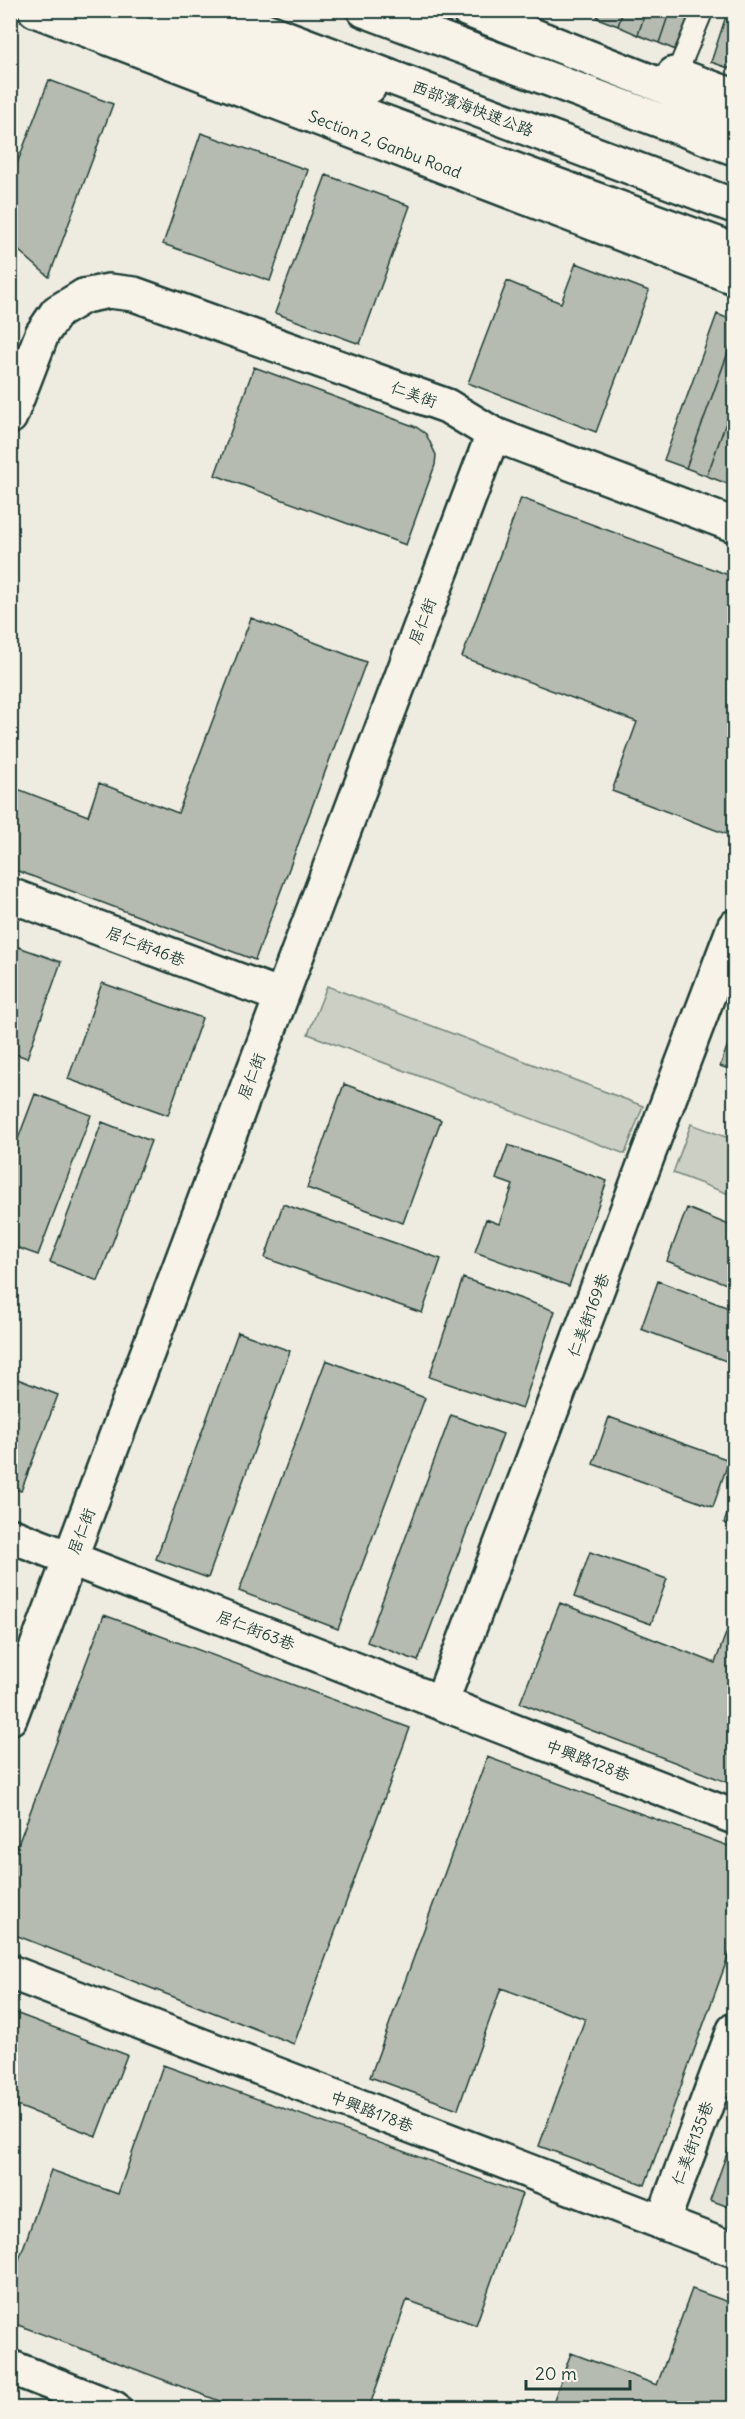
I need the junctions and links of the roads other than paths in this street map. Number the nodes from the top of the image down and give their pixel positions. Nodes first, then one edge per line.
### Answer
1 (35, 10) edge
2 (78, 10) edge
3 (166, 10) edge
4 (212, 10) edge
5 (364, 10) edge
6 (468, 10) edge
7 (497, 10) edge
8 (703, 10) edge
9 (676, 75) junction
10 (735, 96) edge
11 (735, 114) edge
12 (735, 148) edge
13 (735, 206) edge
14 (735, 223) edge
15 (735, 250) edge
16 (735, 277) edge
17 (10, 417) edge
18 (493, 434) junction
19 (735, 525) edge
20 (10, 895) edge
21 (735, 927) edge
22 (281, 996) junction
23 (10, 1535) edge
24 (70, 1558) junction
25 (441, 1703) junction
26 (10, 1718) edge
27 (735, 1817) edge
28 (10, 1972) edge
29 (735, 2030) edge
30 (662, 2223) junction
31 (735, 2250) edge
32 (10, 2367) edge
33 (114, 2409) edge

1 - 16 main road, Section 2, Ganbu Road
2 - 15 main road
3 - 14 main road
4 - 13 main road, 西部濱海快速公路
5 - 12 main road
6 - 11 main road
7 - 9 main road
8 - 9 lane
9 - 10 main road
17 - 18 main road, 仁美街
18 - 19 main road, 仁美街
18 - 22 main road, 居仁街
20 - 22 main road, 居仁街46巷
21 - 25 main road, 仁美街169巷
22 - 24 main road, 居仁街
23 - 24 main road, 居仁街63巷
24 - 25 main road, 居仁街63巷
24 - 26 main road, 居仁街
25 - 27 main road, 中興路128巷
28 - 30 main road, 中興路178巷
29 - 30 main road, 仁美街135巷
30 - 31 main road, 中興路178巷
32 - 33 main road

